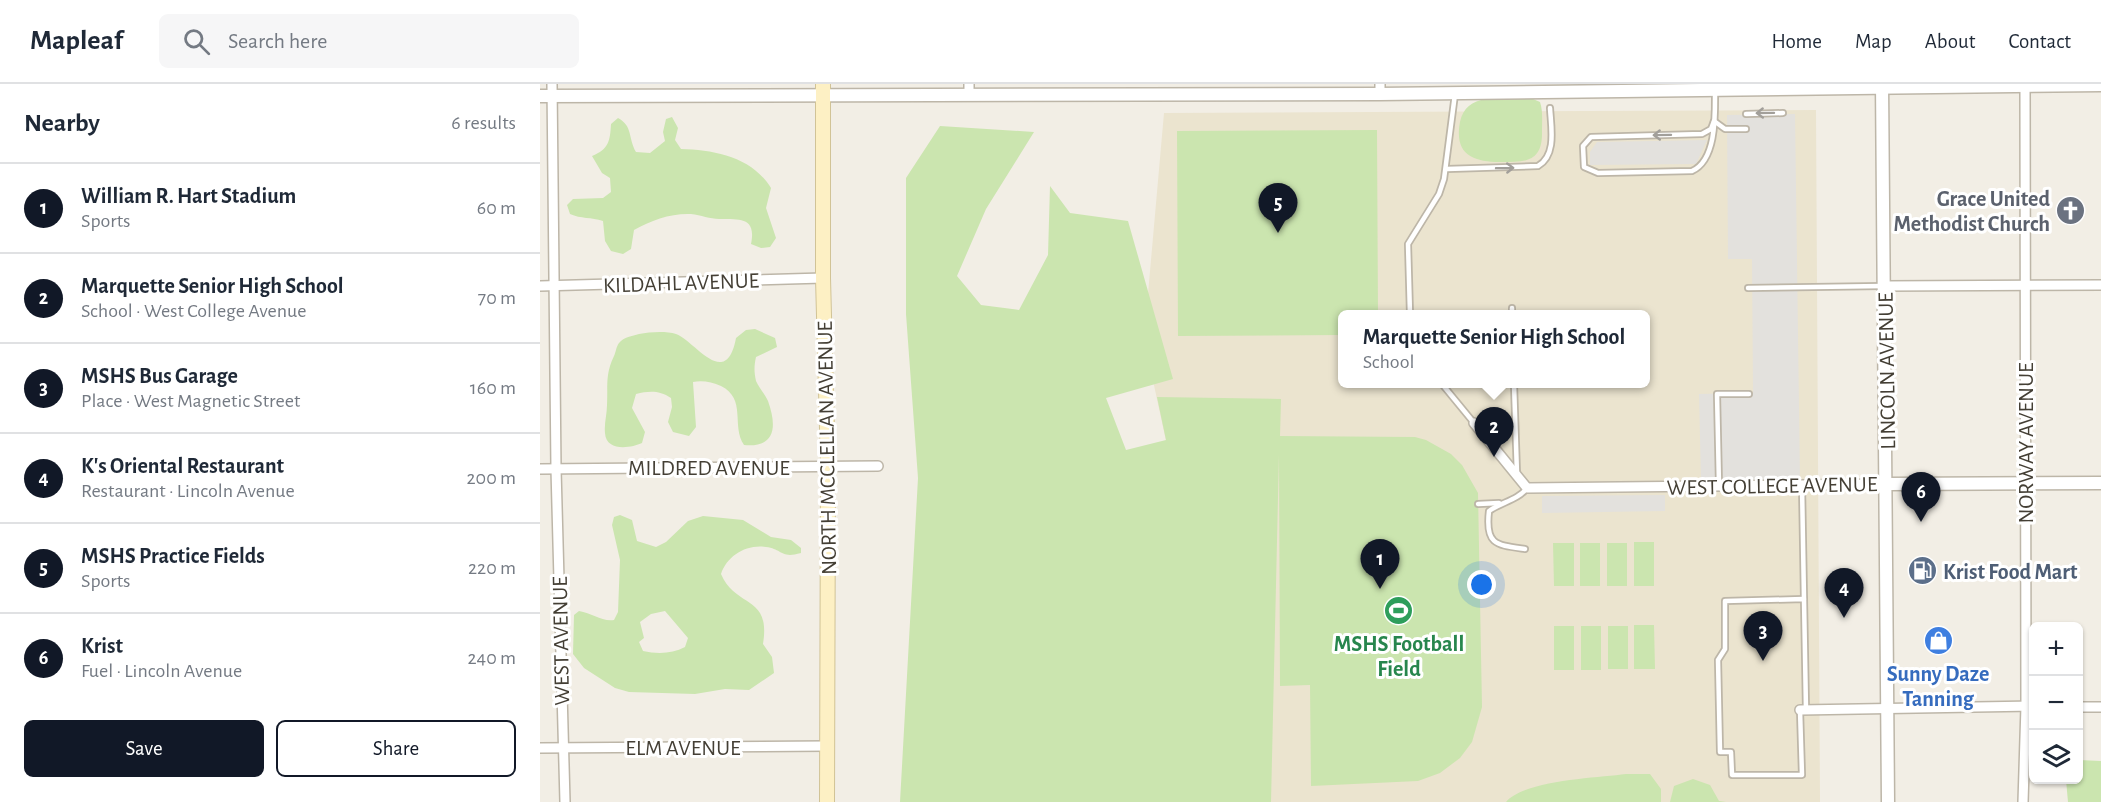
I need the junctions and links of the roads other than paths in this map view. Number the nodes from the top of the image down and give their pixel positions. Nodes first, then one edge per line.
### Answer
1 (2025, 84) edge
2 (2101, 85) edge
3 (1882, 86) edge
4 (1715, 87) edge
5 (1548, 88) edge
6 (823, 89) edge
7 (969, 89) edge
8 (1214, 89) edge
9 (1380, 89) edge
10 (548, 92) edge
11 (1455, 93) junction
12 (1550, 108) dead end
13 (1783, 113) dead end
14 (1746, 114) dead end
15 (1714, 121) junction
16 (1746, 129) dead end
17 (1447, 169) junction
18 (823, 278) junction
19 (2024, 285) junction
20 (2101, 285) edge
21 (540, 286) edge
22 (554, 286) junction
23 (1885, 286) junction
24 (1748, 288) dead end
25 (1410, 310) edge
26 (1445, 388) edge
27 (1514, 388) edge
28 (1749, 394) dead end
29 (1474, 423) joint
30 (828, 466) junction
31 (878, 466) dead end
32 (540, 469) edge
33 (556, 469) junction
34 (1517, 475) junction
35 (2101, 483) edge
36 (1887, 484) junction
37 (1719, 485) junction
38 (1802, 485) junction
39 (2026, 485) junction
40 (1527, 488) junction
41 (1502, 502) junction
42 (1478, 504) dead end
43 (1525, 549) dead end
44 (1804, 599) junction
45 (2029, 676) edge
46 (2029, 706) edge
47 (2083, 707) edge
48 (2101, 707) edge
49 (1803, 710) junction
50 (1887, 710) junction
51 (2029, 720) edge
52 (827, 746) junction
53 (540, 748) edge
54 (563, 748) junction
55 (565, 802) edge
56 (827, 802) edge
57 (1888, 802) edge
58 (2023, 802) edge

1 - 2 street
1 - 3 street
1 - 19 street, NORWAY AVENUE
3 - 4 street
3 - 23 street, LINCOLN AVENUE
4 - 5 street
4 - 15 lane
5 - 11 street
6 - 7 street
6 - 10 street
6 - 18 main road, NORTH MCCLELLAN AVENUE
7 - 8 street
8 - 9 street
9 - 11 street
10 - 22 street, WEST AVENUE
11 - 17 lane
17 -> 12 lane
13 -> 14 lane
15 -> 15 lane
15 - 16 lane
17 - 25 lane
18 - 22 street, KILDAHL AVENUE
18 - 30 main road, NORTH MCCLELLAN AVENUE
19 - 20 street
19 - 23 street
19 - 39 street, NORWAY AVENUE
21 - 22 street, KILDAHL AVENUE
22 - 33 street, WEST AVENUE
23 - 24 lane
23 - 36 street, LINCOLN AVENUE
26 - 29 lane
27 - 34 lane
28 - 37 lane
29 - 34 street
30 - 31 street, MILDRED AVENUE
30 - 33 street, MILDRED AVENUE
30 - 52 main road, NORTH MCCLELLAN AVENUE
32 - 33 street, MILDRED AVENUE
33 - 54 street, WEST AVENUE
34 - 40 street
35 - 39 street, WEST COLLEGE AVENUE
36 - 38 street, WEST COLLEGE AVENUE
36 - 39 street, WEST COLLEGE AVENUE
36 - 50 street, LINCOLN AVENUE
37 - 38 street, WEST COLLEGE AVENUE
37 - 40 street, WEST COLLEGE AVENUE
38 - 44 lane
39 - 45 street, NORWAY AVENUE
40 - 41 lane
41 - 42 lane
41 - 43 lane
44 - 49 lane
44 - 49 lane
46 - 50 street
47 - 48 street
49 - 50 street
50 - 57 street, LINCOLN AVENUE
51 - 58 street, NORWAY AVENUE
52 - 54 street, ELM AVENUE
52 - 56 main road, NORTH MCCLELLAN AVENUE
53 - 54 street, ELM AVENUE
54 - 55 street, WEST AVENUE

